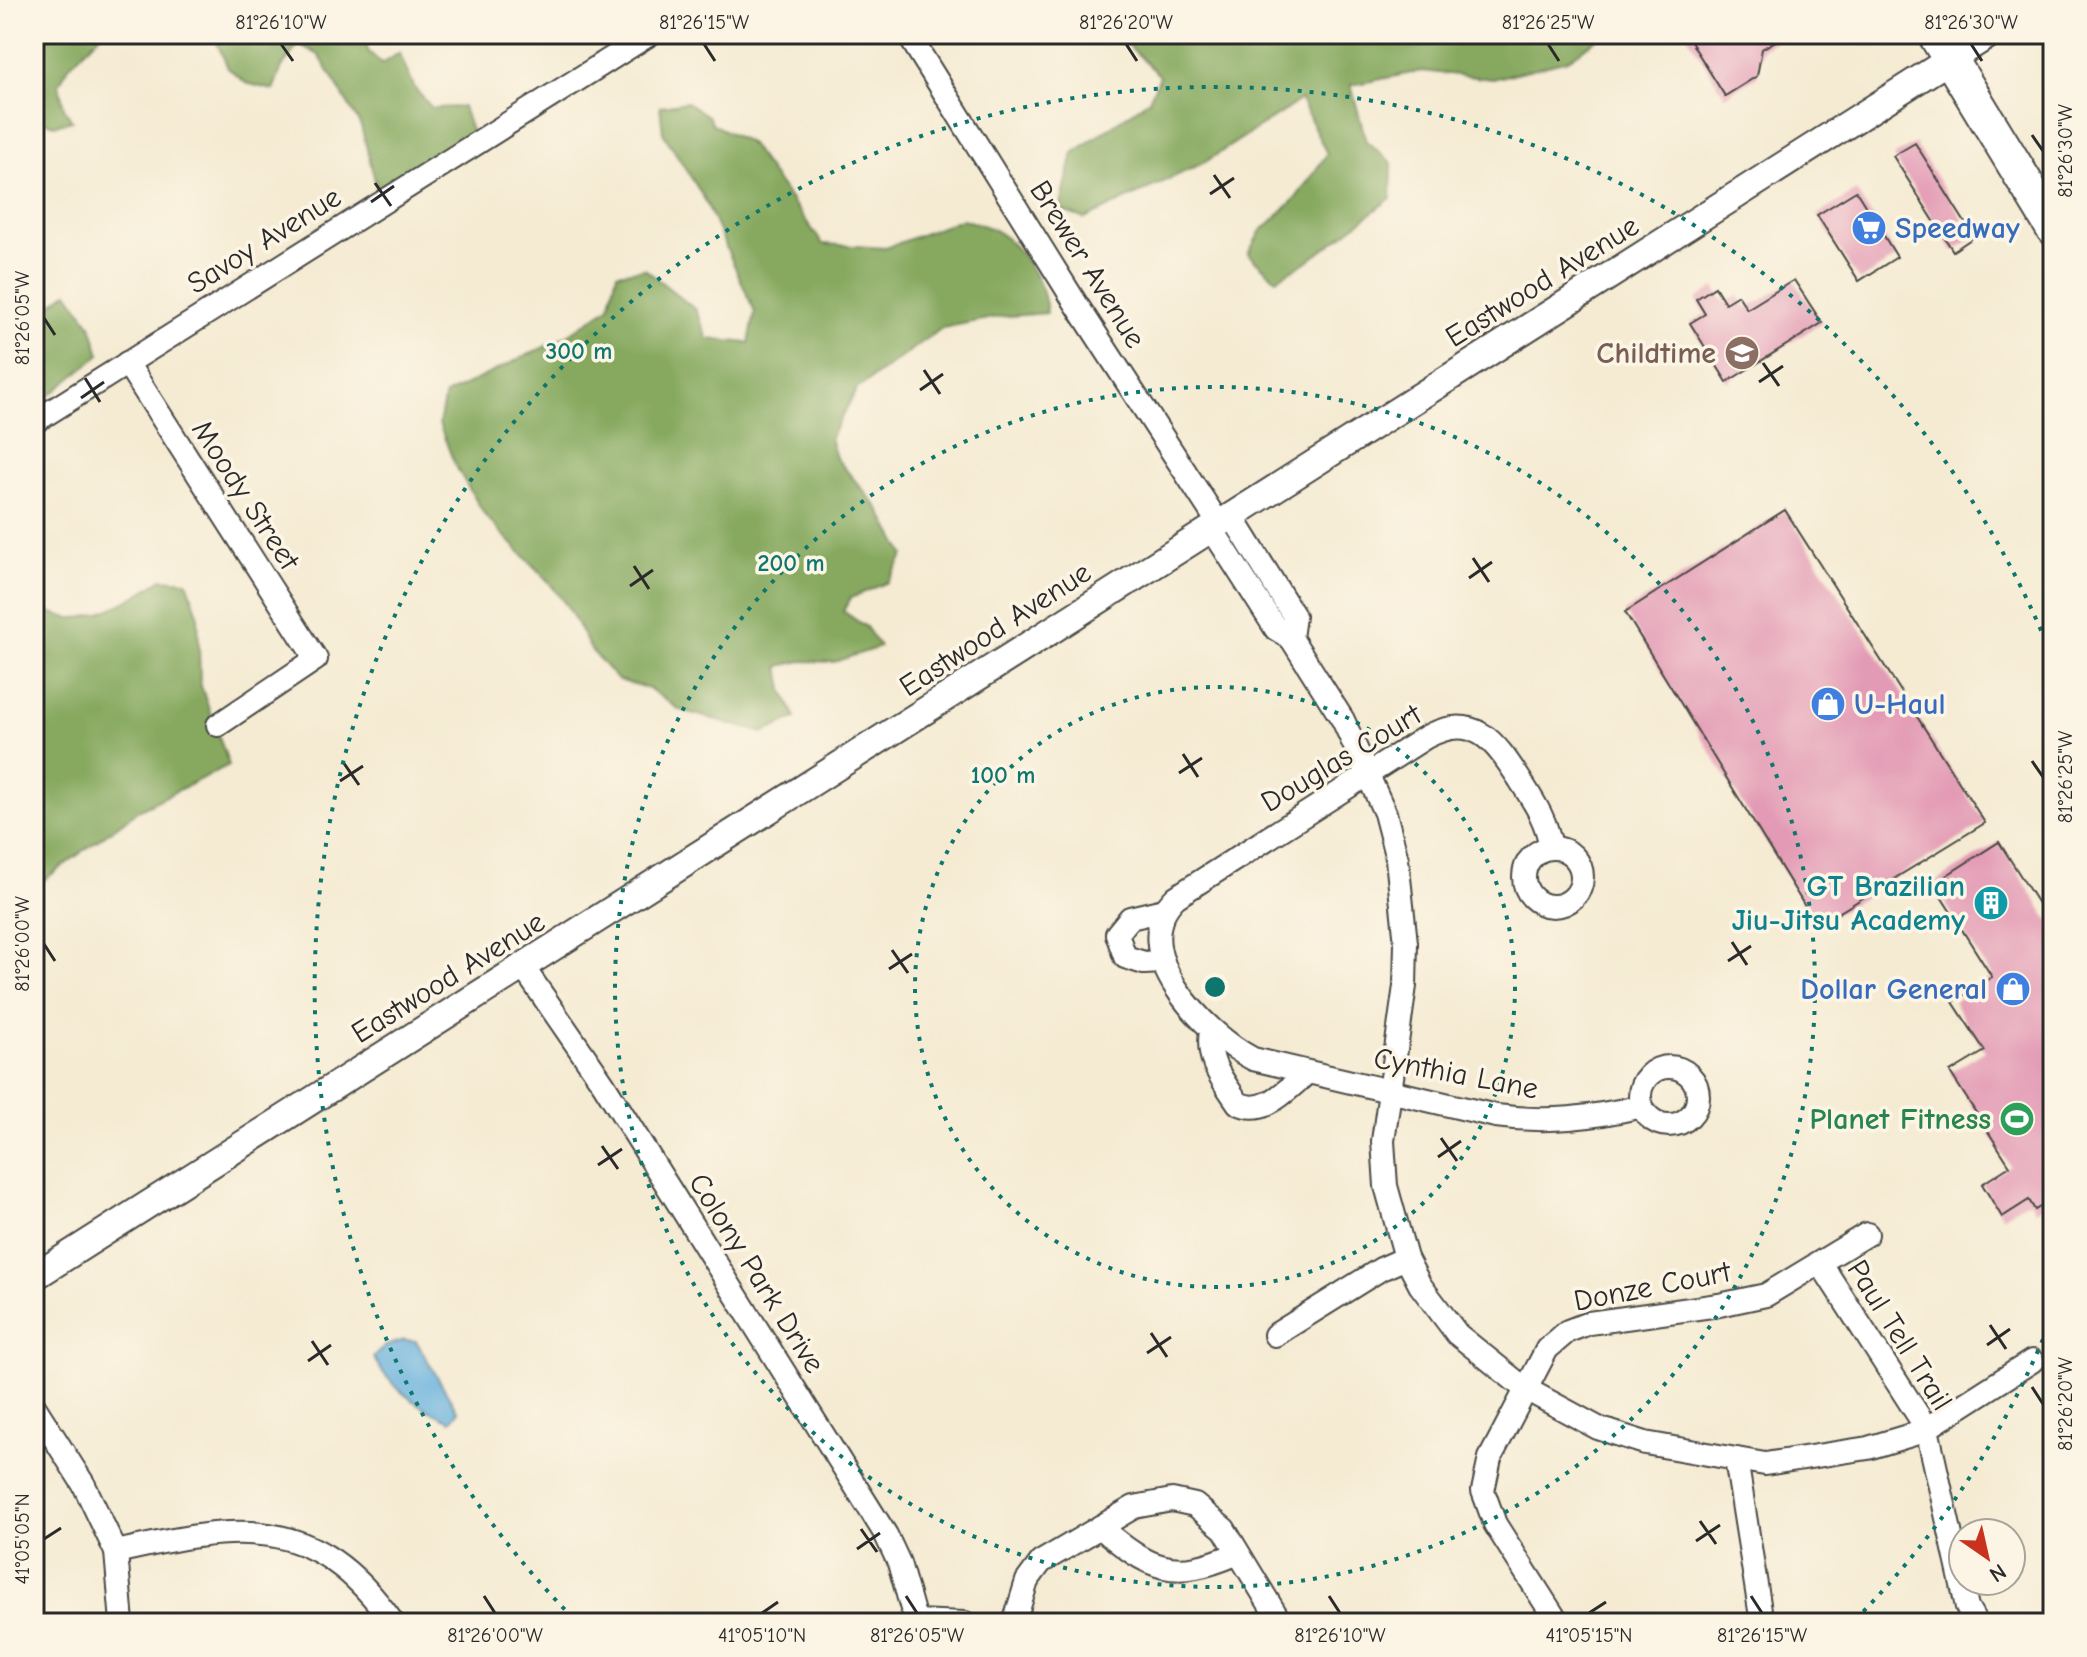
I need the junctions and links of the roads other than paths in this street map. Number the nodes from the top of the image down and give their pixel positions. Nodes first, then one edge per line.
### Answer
1 (650, 34) edge
2 (908, 34) edge
3 (1990, 34) edge
4 (1942, 46) edge
5 (2053, 228) edge
6 (127, 363) junction
7 (34, 422) edge
8 (1221, 523) junction
9 (218, 725) dead end
10 (1369, 773) junction
11 (1551, 848) dead end
12 (1164, 910) junction
13 (1163, 962) junction
14 (523, 967) junction
15 (1211, 1031) junction
16 (1307, 1073) junction
17 (1389, 1092) junction
18 (1642, 1106) dead end
19 (1867, 1234) dead end
20 (1406, 1258) junction
21 (1821, 1264) junction
22 (34, 1277) edge
23 (1275, 1335) dead end
24 (2032, 1361) dead end
25 (1524, 1388) junction
26 (34, 1406) edge
27 (1927, 1429) junction
28 (1736, 1459) junction
29 (1100, 1527) junction
30 (116, 1552) junction
31 (1236, 1554) junction
32 (916, 1622) edge
33 (122, 1623) edge
34 (393, 1623) edge
35 (965, 1623) edge
36 (1014, 1623) edge
37 (1281, 1623) edge
38 (1558, 1623) edge
39 (1762, 1623) edge
40 (1976, 1623) edge

1 - 6 street, Savoy Avenue
2 - 8 street, Brewer Avenue
3 - 4 street, Eastwood Avenue
4 - 5 main road
4 - 8 street, Eastwood Avenue
6 - 7 street, Savoy Avenue
6 - 9 street, Moody Street
8 - 10 street, Brewer Avenue
8 - 14 street, Eastwood Avenue
10 - 11 street, Douglas Court
10 - 12 street, Douglas Court
10 - 17 street
12 - 13 street, Cynthia Lane
12 - 13 street
13 - 15 street, Cynthia Lane
14 - 22 street, Eastwood Avenue
14 - 32 street, Colony Park Drive
15 - 16 street, Cynthia Lane
15 - 16 street
16 - 17 street, Cynthia Lane
17 - 18 street, Cynthia Lane
17 - 20 street
19 - 21 street, Donze Court
20 - 23 street
20 - 25 street
21 - 25 street, Donze Court
21 - 27 street, Paul Tell Trail
24 - 27 street
25 - 28 street
25 - 38 street, Donze Court
26 - 30 street
27 - 28 street
27 - 40 street, Paul Tell Trail
28 - 39 street
29 - 31 street
29 - 31 street
29 - 36 street
30 - 33 street
30 - 34 street
31 - 37 street
32 - 35 street

